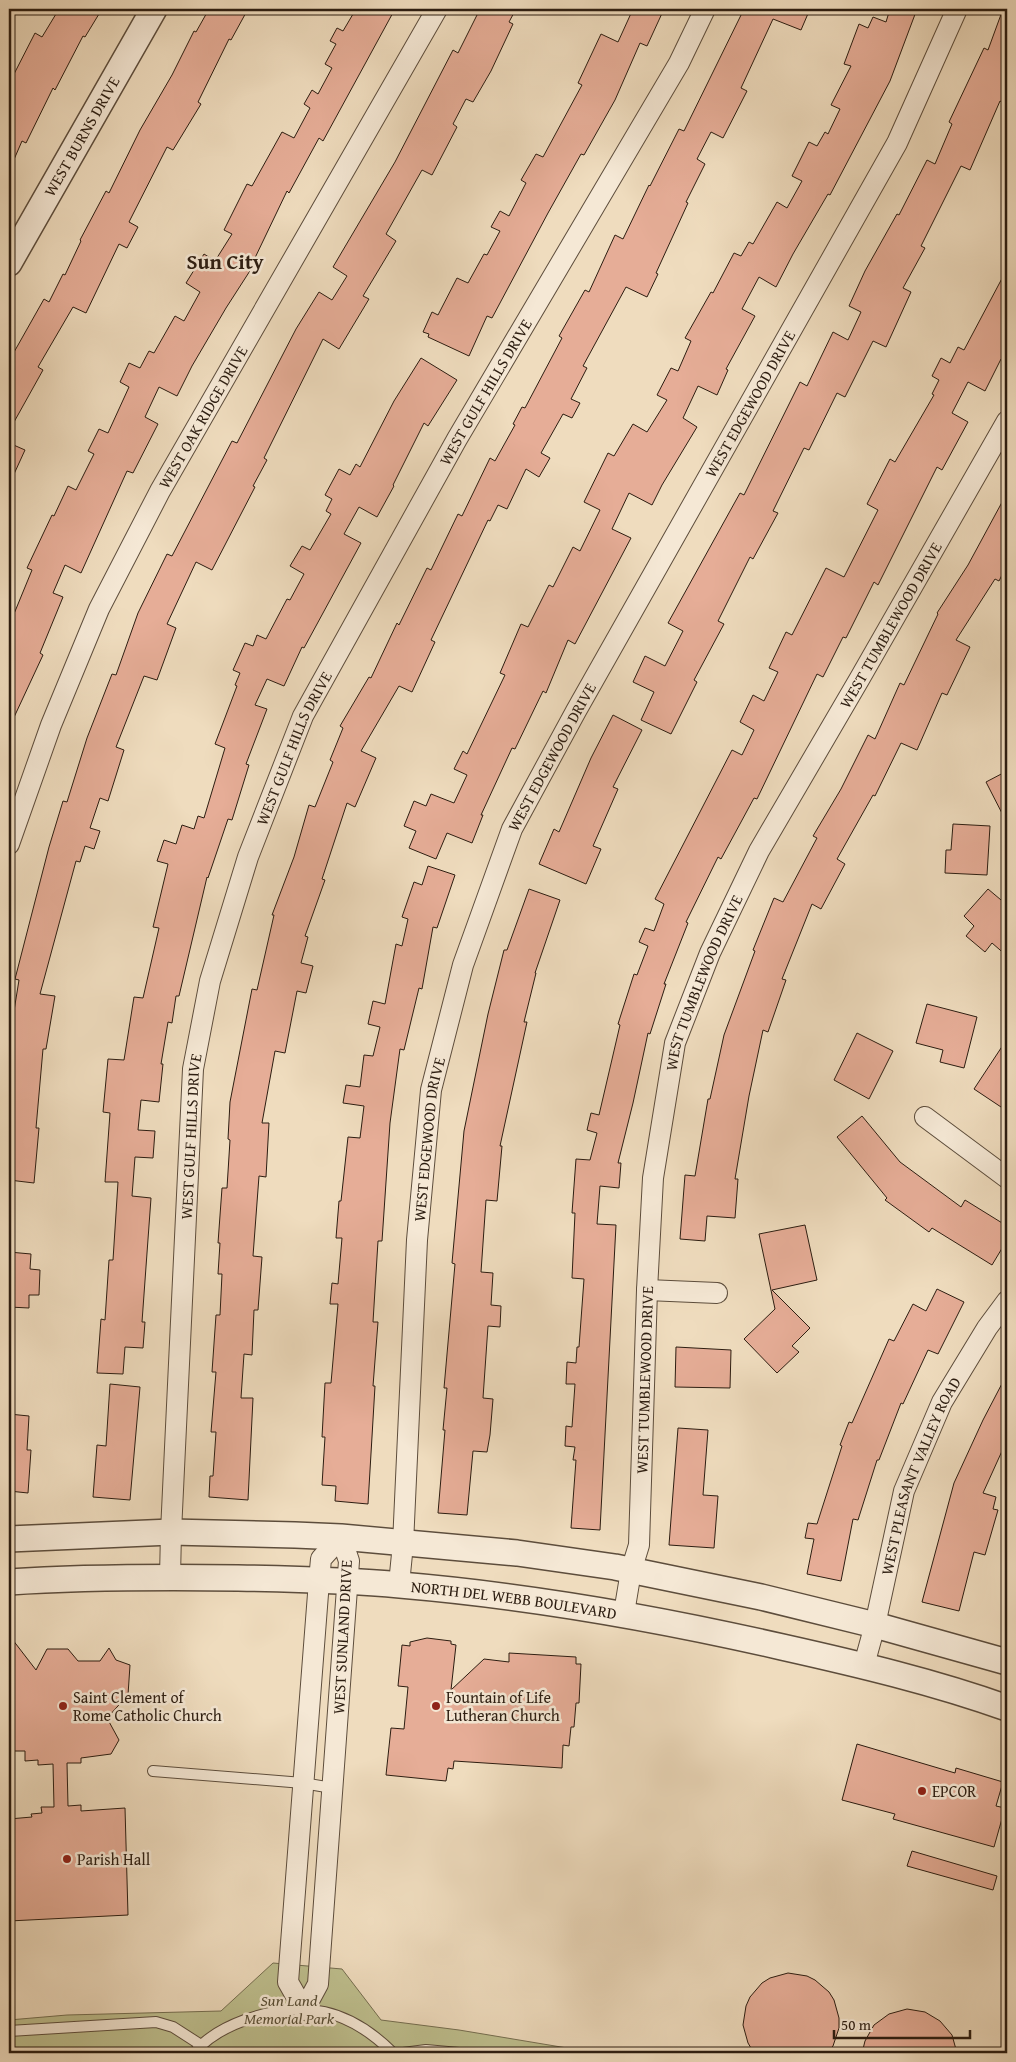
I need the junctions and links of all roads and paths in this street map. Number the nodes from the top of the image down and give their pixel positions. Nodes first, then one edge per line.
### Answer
1 (154, 9) edge
2 (437, 9) edge
3 (705, 9) edge
4 (957, 9) edge
5 (9, 263) edge
6 (1007, 421) edge
7 (9, 844) edge
8 (925, 1117) dead end
9 (1007, 1178) edge
10 (647, 1290) junction
11 (717, 1293) dead end
12 (1007, 1301) edge
13 (171, 1532) junction
14 (341, 1537) junction
15 (9, 1539) edge
16 (403, 1544) junction
17 (631, 1571) junction
18 (170, 1577) junction
19 (319, 1581) junction
20 (9, 1582) edge
21 (347, 1582) junction
22 (399, 1584) junction
23 (624, 1613) junction
24 (875, 1625) junction
25 (1007, 1662) edge
26 (864, 1666) junction
27 (1007, 1708) edge
28 (153, 1771) dead end
29 (303, 1783) junction
30 (332, 1788) junction
31 (304, 2010) junction
32 (9, 2031) edge
33 (198, 2049) edge
34 (393, 2053) edge
35 (403, 2053) edge
36 (459, 2053) edge

1 - 5 street, WEST BURNS DRIVE
2 - 7 street, WEST OAK RIDGE DRIVE
3 - 13 street, WEST GULF HILLS DRIVE
4 - 16 street, WEST EDGEWOOD DRIVE
6 - 10 street, WEST TUMBLEWOOD DRIVE
8 - 9 street
10 - 11 street
10 - 17 street, WEST TUMBLEWOOD DRIVE
12 - 24 street, WEST PLEASANT VALLEY ROAD
13 - 14 street
13 - 15 street
13 - 18 street, WEST GULF HILLS DRIVE
14 - 16 street
14 - 19 street, WEST SUNLAND DRIVE
14 - 21 street, WEST SUNLAND DRIVE
16 - 17 street
16 - 22 street, WEST EDGEWOOD DRIVE
17 - 23 street, WEST TUMBLEWOOD DRIVE
17 - 24 street
18 - 19 street, NORTH DEL WEBB BOULEVARD
18 - 20 street, NORTH DEL WEBB BOULEVARD
19 - 21 street, NORTH DEL WEBB BOULEVARD
19 - 29 street, WEST SUNLAND DRIVE
21 - 22 street, NORTH DEL WEBB BOULEVARD
21 - 30 street, WEST SUNLAND DRIVE
22 - 23 street, NORTH DEL WEBB BOULEVARD
23 - 26 street, NORTH DEL WEBB BOULEVARD
24 - 25 street
24 - 26 street, WEST PLEASANT VALLEY ROAD
26 - 27 street, NORTH DEL WEBB BOULEVARD
28 - 29 lane
29 - 30 lane
29 - 31 street, WEST SUNLAND DRIVE
30 - 31 street, WEST SUNLAND DRIVE
31 - 33 lane
31 - 34 lane
32 - 33 lane
35 - 36 lane

